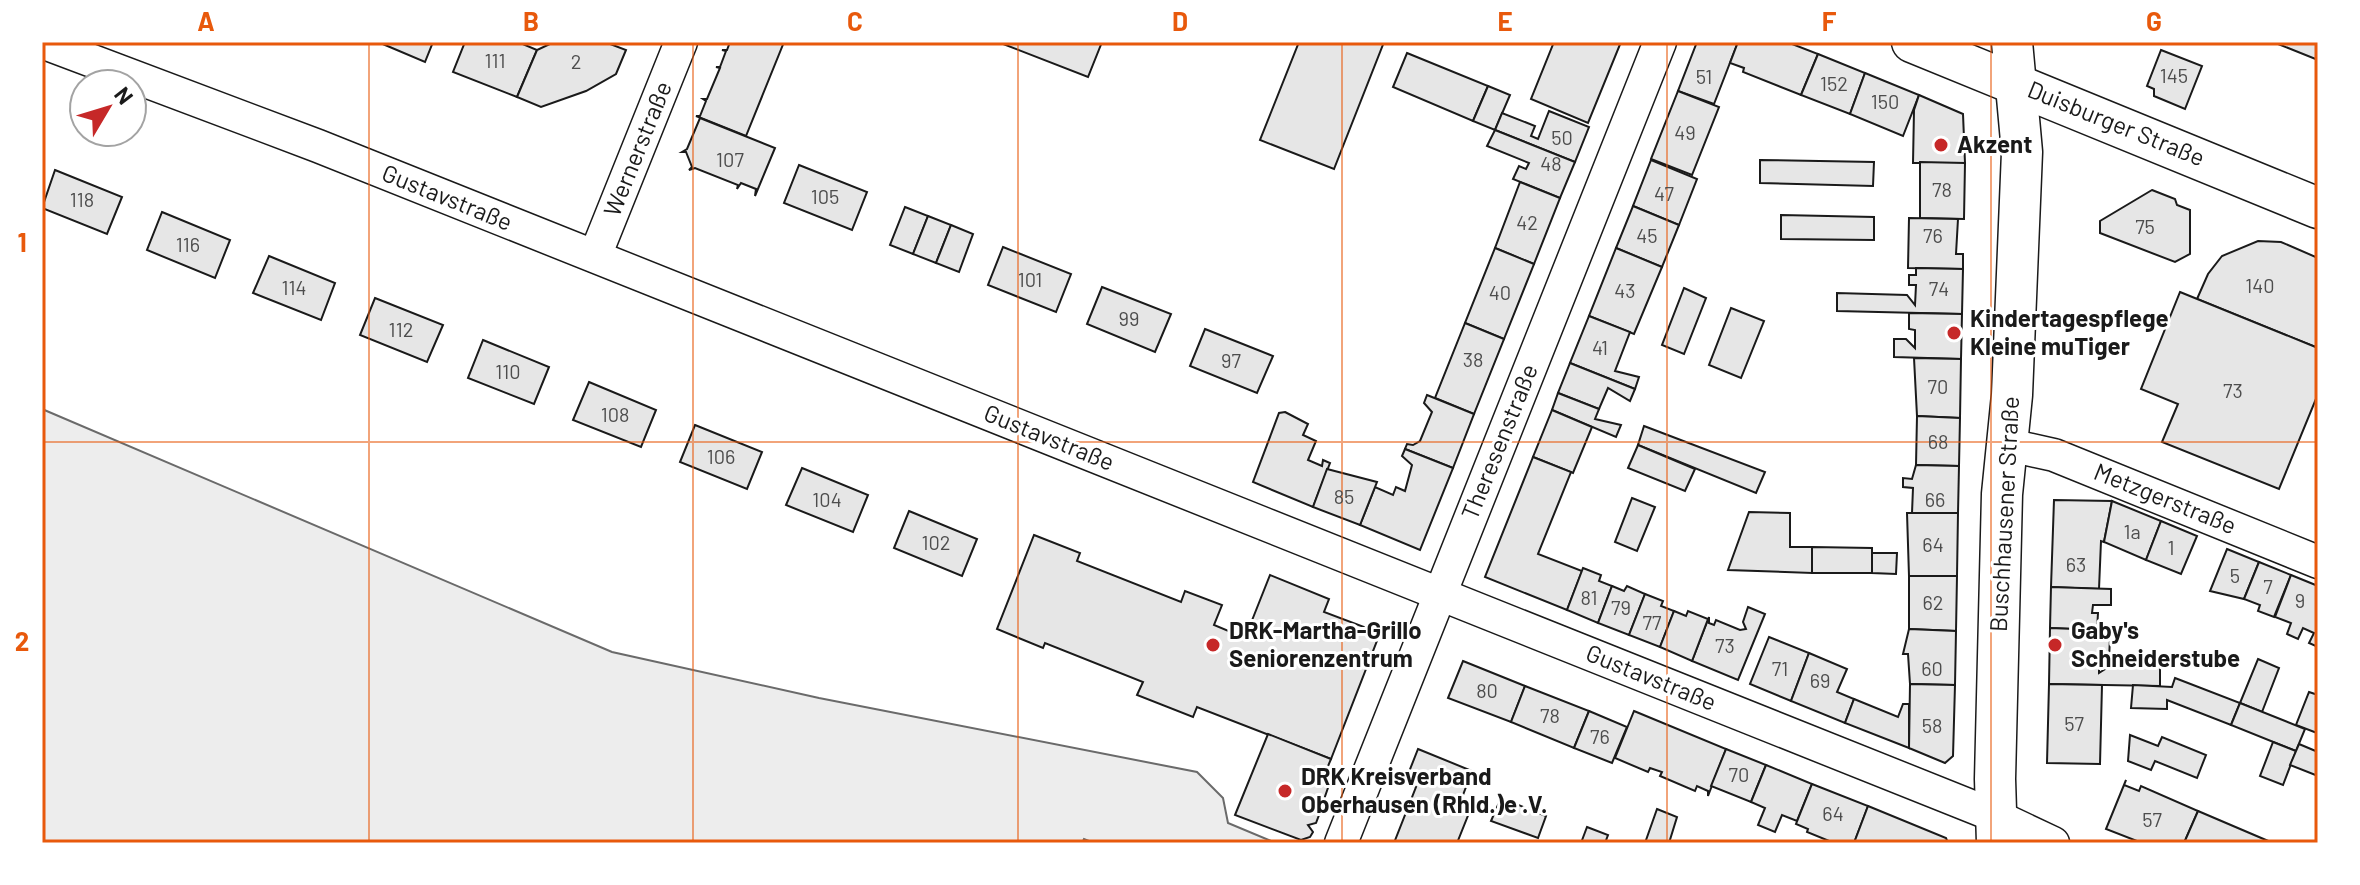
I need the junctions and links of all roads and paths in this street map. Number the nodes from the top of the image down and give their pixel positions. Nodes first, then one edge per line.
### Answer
1 (42, 42) edge
2 (681, 42) edge
3 (1660, 42) edge
4 (1912, 42) edge
5 (2012, 42) edge
6 (2014, 82) junction
7 (2318, 208) edge
8 (595, 256) junction
9 (2009, 445) junction
10 (2318, 562) edge
11 (1439, 594) junction
12 (1998, 830) edge
13 (1341, 843) edge
14 (2053, 843) edge

1 - 8 street, Gustavstraße
2 - 8 street, Wernerstraße
3 - 11 street, Theresenstraße
4 - 6 main road, Duisburger Straße
5 - 6 main road, Buschhausener Straße
6 - 7 main road, Duisburger Straße
6 - 9 main road, Buschhausener Straße
8 - 11 street, Gustavstraße
9 - 10 street, Metzgerstraße
9 - 12 main road, Buschhausener Straße
11 - 12 street, Gustavstraße
11 - 13 street, Theresenstraße
12 - 14 street, Gustavstraße

